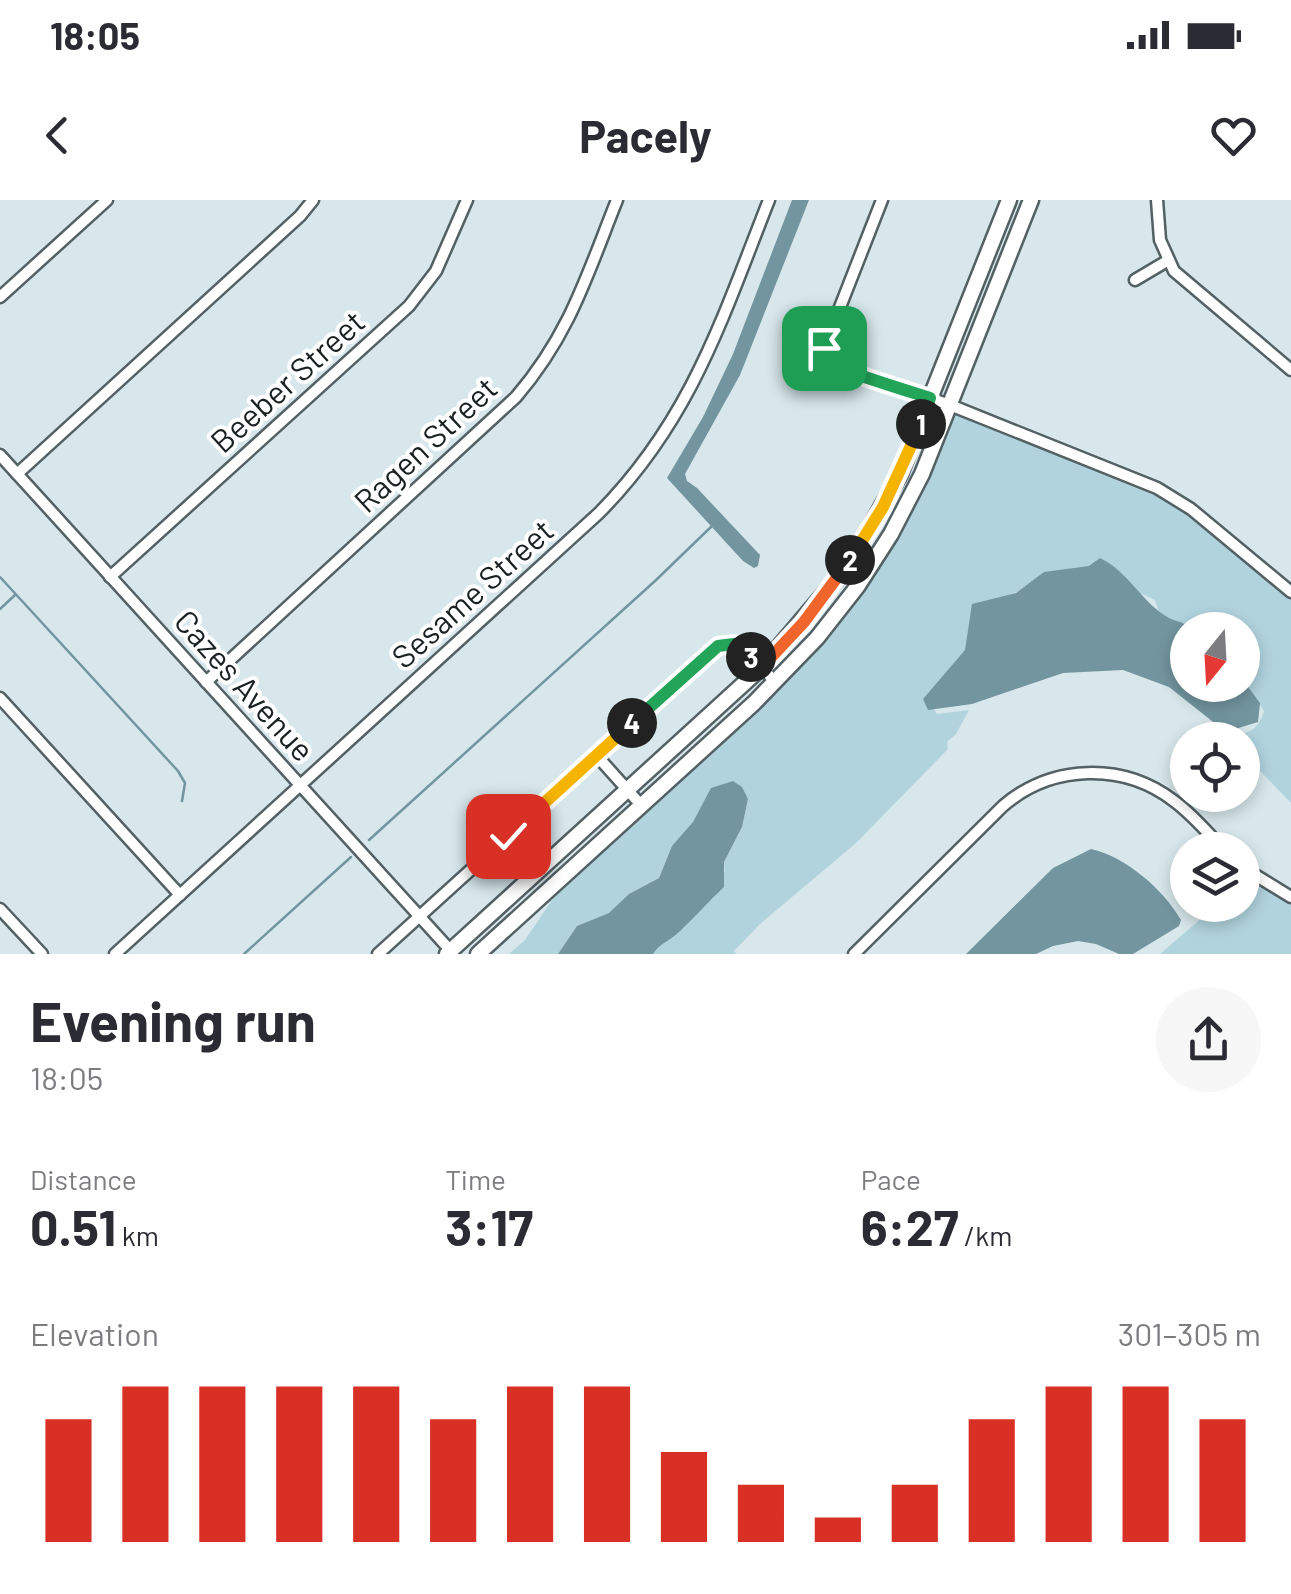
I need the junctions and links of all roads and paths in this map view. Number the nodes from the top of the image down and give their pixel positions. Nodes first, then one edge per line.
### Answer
1 (107, 200) edge
2 (313, 200) edge
3 (467, 200) edge
4 (616, 200) edge
5 (769, 200) edge
6 (882, 200) edge
7 (1010, 200) edge
8 (1032, 200) edge
9 (1157, 200) edge
10 (1167, 261) junction
11 (1135, 280) dead end
12 (0, 298) edge
13 (1291, 370) edge
14 (930, 398) junction
15 (950, 405) junction
16 (0, 455) edge
17 (17, 474) junction
18 (110, 577) junction
19 (1291, 592) edge
20 (761, 668) junction
21 (206, 682) junction
22 (775, 682) junction
23 (0, 698) edge
24 (596, 756) junction
25 (301, 785) junction
26 (627, 790) junction
27 (641, 805) junction
28 (1206, 832) edge
29 (1260, 878) edge
30 (180, 894) junction
31 (1291, 897) edge
32 (0, 908) edge
33 (420, 916) junction
34 (449, 952) edge
35 (42, 954) edge
36 (114, 954) edge
37 (378, 954) edge
38 (478, 954) edge
39 (854, 954) edge

1 - 12 street
2 - 17 street
3 - 18 street, Beeber Street
4 - 21 street, Ragen Street
5 - 25 street, Sesame Street
6 - 14 street
7 - 14 main road
8 - 15 main road
9 - 10 street
10 - 11 street
10 - 13 street
14 - 15 street
14 - 20 main road
15 - 19 street
15 - 22 main road
16 - 17 street, Cazes Avenue
17 - 18 street, Cazes Avenue
18 - 21 street, Cazes Avenue
20 - 22 street
20 - 24 street
20 - 26 main road
21 - 25 street, Cazes Avenue
22 - 27 main road
23 - 30 street
24 - 26 street
24 - 33 street
25 - 30 street, Sesame Street
25 - 33 street, Cazes Avenue
26 - 27 street
26 - 34 main road
27 - 38 main road
28 - 39 street
29 - 31 street
30 - 36 street, Sesame Street
32 - 35 street
33 - 34 street, Cazes Avenue
33 - 37 street

